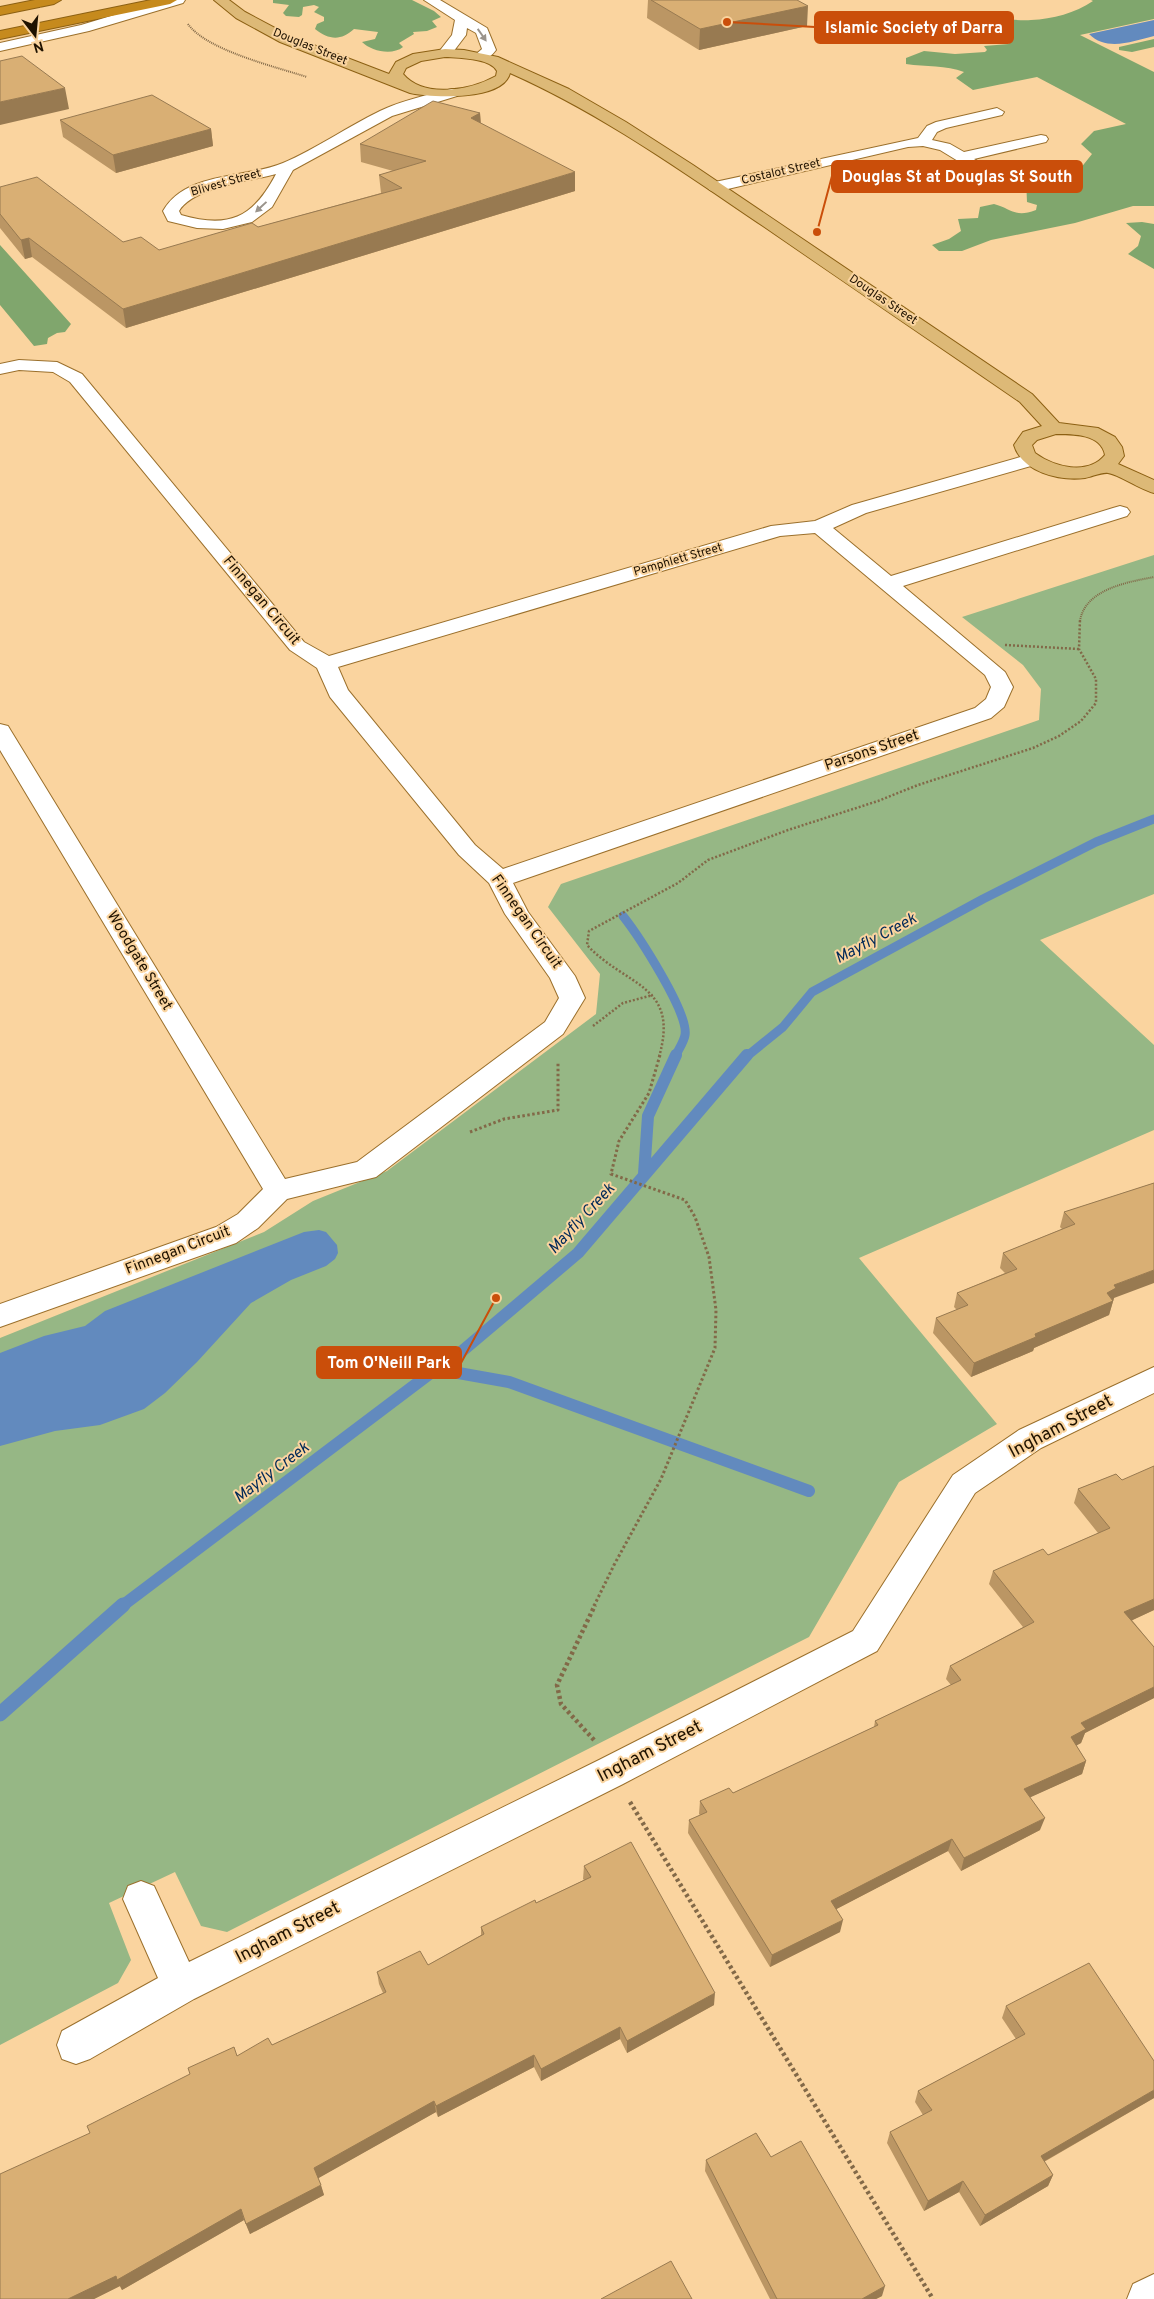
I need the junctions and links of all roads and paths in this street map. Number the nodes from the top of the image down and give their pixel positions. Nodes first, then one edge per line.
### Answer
1 (170, 0) edge
2 (178, 0) edge
3 (221, 0) edge
4 (236, 0) edge
5 (431, 0) edge
6 (59, 4) edge
7 (0, 12) edge
8 (462, 18) junction
9 (0, 22) edge
10 (186, 23) dead end
11 (0, 35) edge
12 (0, 47) edge
13 (445, 53) junction
14 (362, 55) dead end
15 (481, 56) junction
16 (387, 57) dead end
17 (418, 57) junction
18 (502, 65) junction
19 (315, 79) dead end
20 (408, 86) junction
21 (483, 88) junction
22 (513, 90) dead end
23 (531, 92) dead end
24 (452, 93) junction
25 (588, 106) junction
26 (997, 112) dead end
27 (386, 114) junction
28 (1041, 139) dead end
29 (923, 142) junction
30 (961, 157) junction
31 (287, 166) junction
32 (715, 187) junction
33 (1012, 188) dead end
34 (0, 369) edge
35 (1054, 428) junction
36 (1030, 460) junction
37 (1106, 466) junction
38 (1154, 487) edge
39 (1120, 512) dead end
40 (819, 527) junction
41 (1154, 577) edge
42 (888, 584) junction
43 (956, 640) junction
44 (1079, 649) junction
45 (326, 664) junction
46 (0, 731) edge
47 (499, 879) junction
48 (654, 995) junction
49 (623, 1003) dead end
50 (278, 1191) junction
51 (0, 1316) edge
52 (1154, 1379) edge
53 (611, 1772) junction
54 (141, 1899) dead end
55 (181, 1986) junction
56 (76, 2045) dead end
57 (1154, 2295) edge
58 (933, 2299) edge
59 (1148, 2299) edge

1 - 11 highway
2 - 12 street
3 - 20 main road, Douglas Street
4 - 14 main road, Douglas Street
5 - 8 street
6 - 7 highway
6 - 9 highway
8 - 13 street
8 -> 15 street
10 - 19 path
13 - 15 main road, Douglas Street
13 - 17 main road, Douglas Street
15 - 18 main road, Douglas Street
16 - 17 main road
17 - 20 main road
18 - 21 main road
18 - 25 main road, Douglas Street
20 - 24 main road, Douglas Street
20 - 27 street, Blivest Street
21 - 22 main road
21 - 24 main road, Douglas Street
23 - 25 main road, Douglas Street
24 - 27 street, Blivest Street
25 - 32 main road, Douglas Street
26 - 29 street
27 - 31 street, Blivest Street
28 - 30 street
29 - 30 street, Costalot Street
29 - 32 street, Costalot Street
30 - 33 street, Costalot Street
31 -> 31 street, Blivest Street
32 - 35 main road, Douglas Street
34 - 45 street, Finnegan Circuit
35 - 36 main road
35 - 37 main road
36 - 37 main road
36 - 40 street, Pamphlett Street
37 - 38 main road
39 - 42 street
40 - 42 street, Parsons Street
40 - 45 street, Pamphlett Street
41 - 44 path
42 - 43 street, Parsons Street
43 - 44 path
43 - 47 street, Parsons Street
44 - 48 path
45 - 47 street, Finnegan Circuit
46 - 50 street, Woodgate Street
47 - 50 street, Finnegan Circuit
48 - 49 path
48 - 53 path
50 - 51 street, Finnegan Circuit
52 - 53 street, Ingham Street
53 - 55 street, Ingham Street
53 - 58 path
54 - 55 street
55 - 56 street, Ingham Street
57 - 59 street

